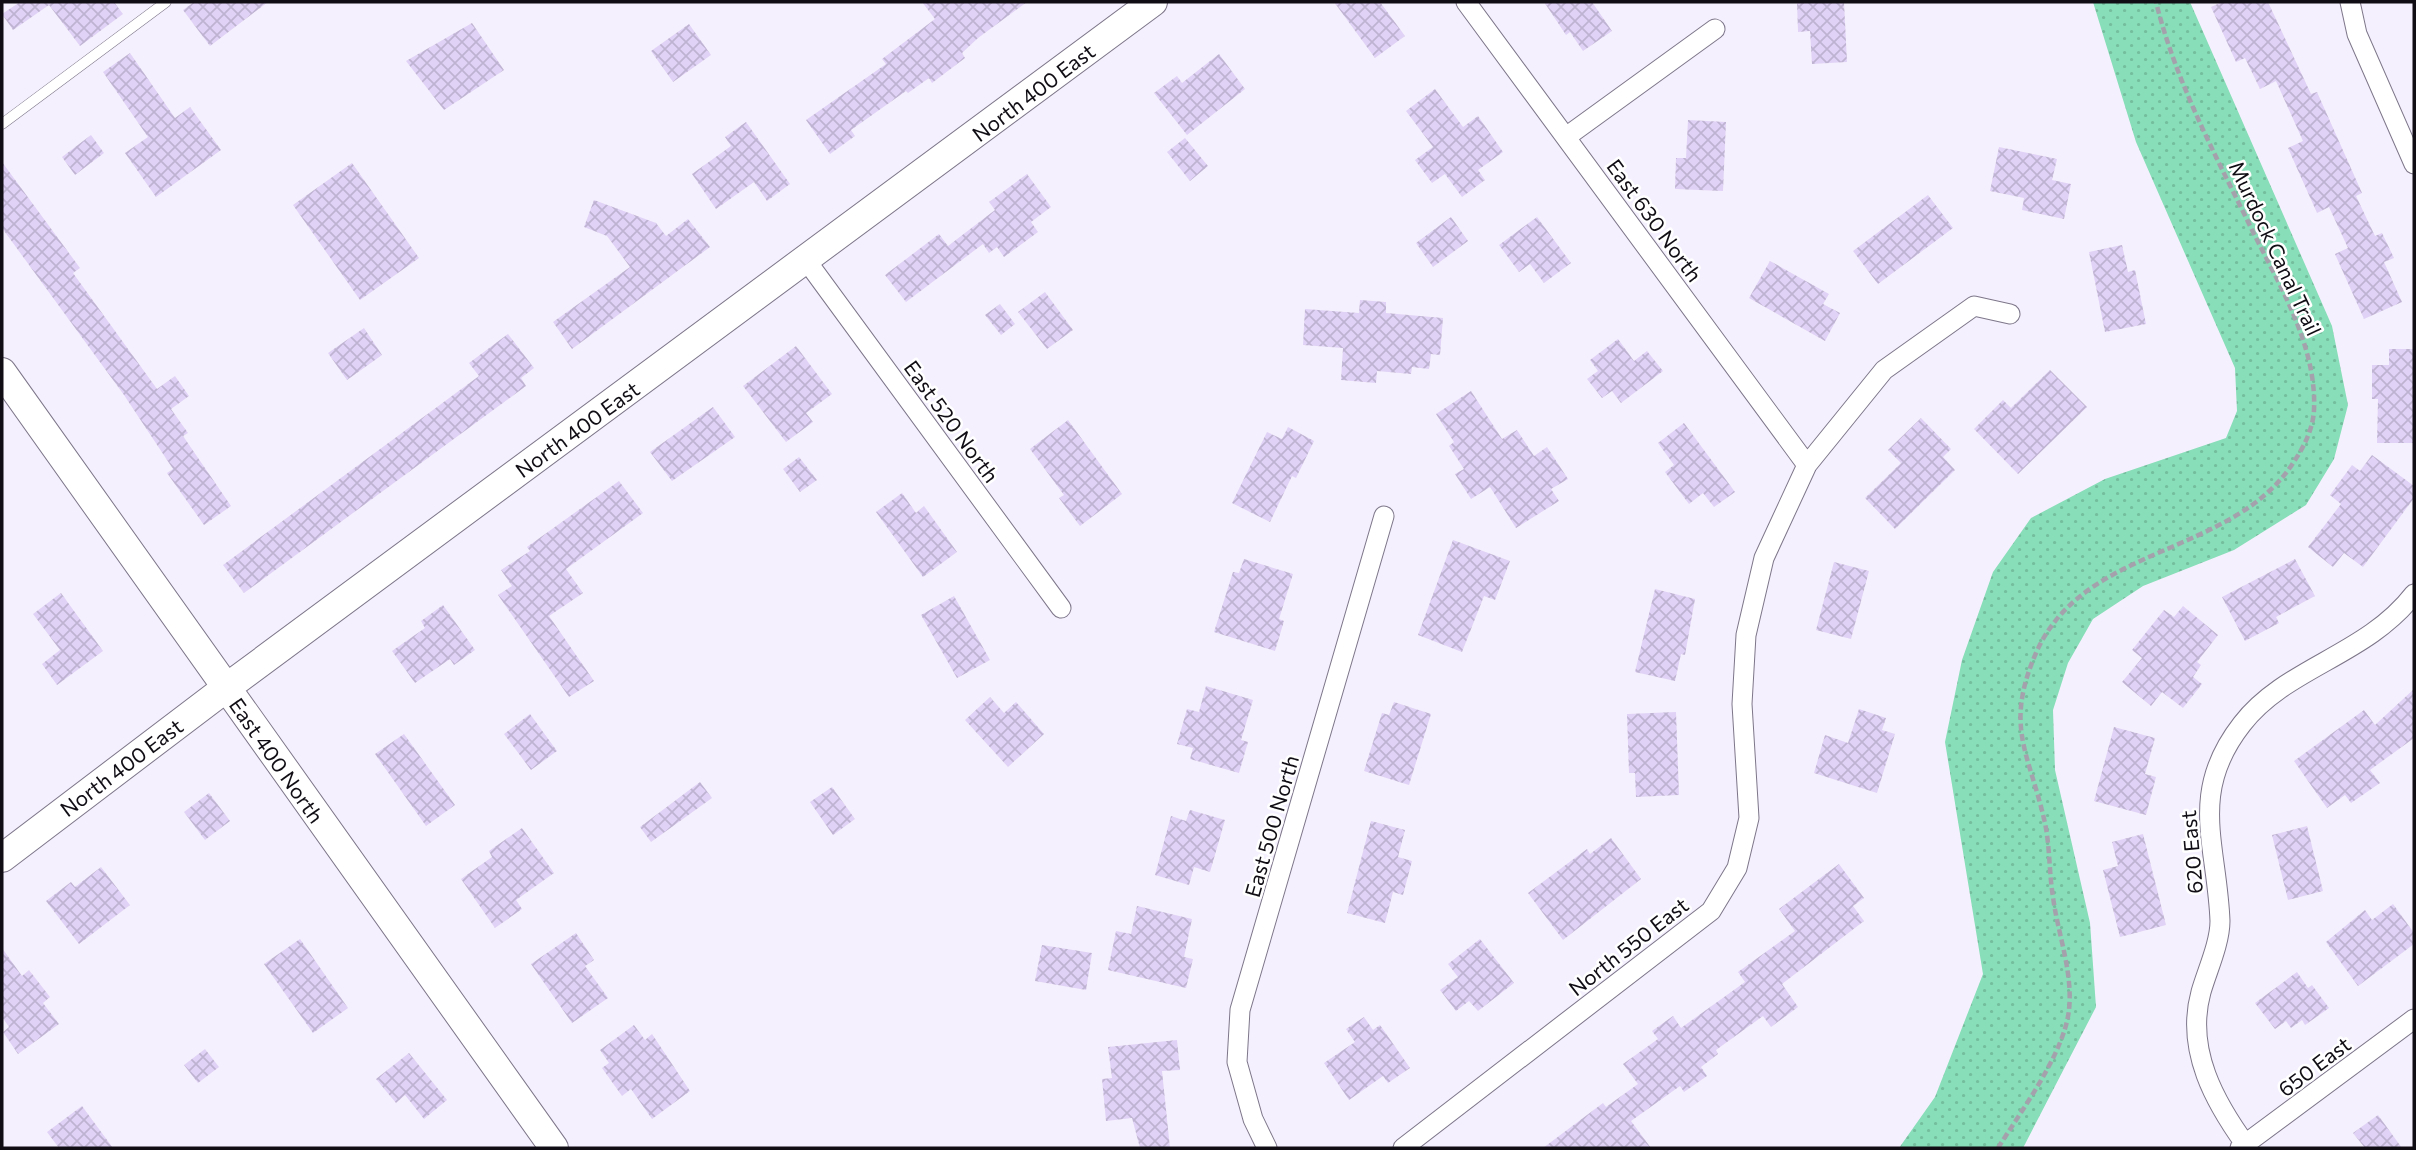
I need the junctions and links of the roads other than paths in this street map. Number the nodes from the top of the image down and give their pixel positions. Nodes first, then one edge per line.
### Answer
1 (166, 2) edge
2 (1153, 2) edge
3 (1466, 2) edge
4 (2350, 2) edge
5 (1715, 29) dead end
6 (2, 124) edge
7 (1566, 137) junction
8 (2414, 164) edge
9 (806, 260) junction
10 (2010, 314) dead end
11 (2, 372) edge
12 (1807, 465) junction
13 (1384, 516) dead end
14 (2414, 594) edge
15 (1060, 608) dead end
16 (226, 688) junction
17 (2, 858) edge
18 (2414, 1019) edge
19 (2244, 1147) edge
20 (554, 1148) edge
21 (1267, 1148) edge
22 (1403, 1148) edge

1 - 6 lane
2 - 9 street, North 400 East
3 - 7 street, East 630 North
4 - 8 street
5 - 7 street
7 - 12 street, East 630 North
9 - 15 street, East 520 North
9 - 16 street, North 400 East
10 - 12 street, North 550 East
11 - 16 street, East 400 North
12 - 22 street, North 550 East
13 - 21 street, East 500 North
14 - 19 street, 620 East
16 - 17 street, North 400 East
16 - 20 street, East 400 North
18 - 19 street, 650 East

